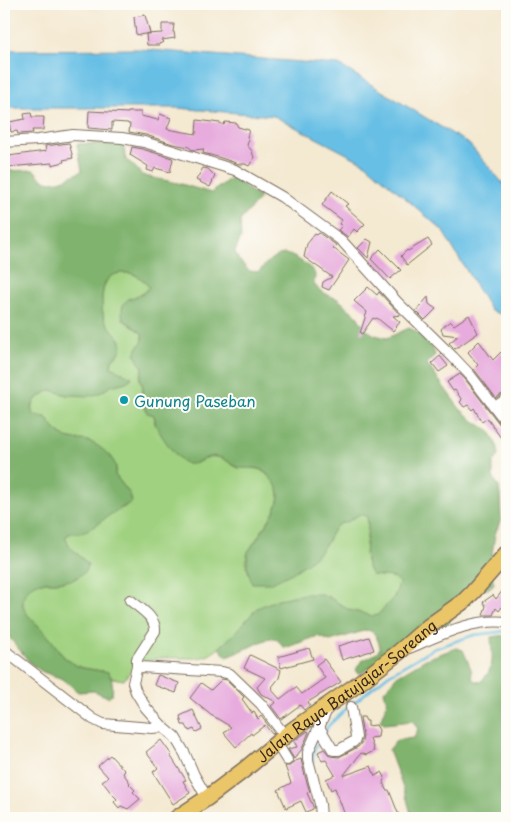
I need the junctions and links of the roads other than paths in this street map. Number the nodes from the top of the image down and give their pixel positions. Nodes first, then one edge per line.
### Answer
1 (4, 142) edge
2 (507, 399) edge
3 (495, 407) junction
4 (507, 423) edge
5 (507, 553) edge
6 (130, 600) dead end
7 (507, 622) edge
8 (4, 650) edge
9 (399, 652) junction
10 (137, 666) junction
11 (328, 706) junction
12 (351, 707) dead end
13 (163, 727) junction
14 (322, 732) junction
15 (281, 740) junction
16 (288, 760) dead end
17 (207, 798) junction
18 (178, 818) edge
19 (321, 818) edge

1 - 3 street
2 - 3 street
3 - 4 street
5 - 9 highway, Jalan Raya Batujajar-Soreang
6 - 10 street
7 - 9 street
8 - 13 street
9 - 11 highway, Jalan Raya Batujajar-Soreang
10 - 13 street
10 - 15 street
11 - 14 street
11 - 15 highway, Jalan Raya Batujajar-Soreang
12 - 14 street
13 - 17 street
14 - 19 street
15 - 16 street
15 - 17 highway, Jalan Raya Batujajar-Soreang
17 - 18 highway, Jalan Raya Batujajar-Soreang

